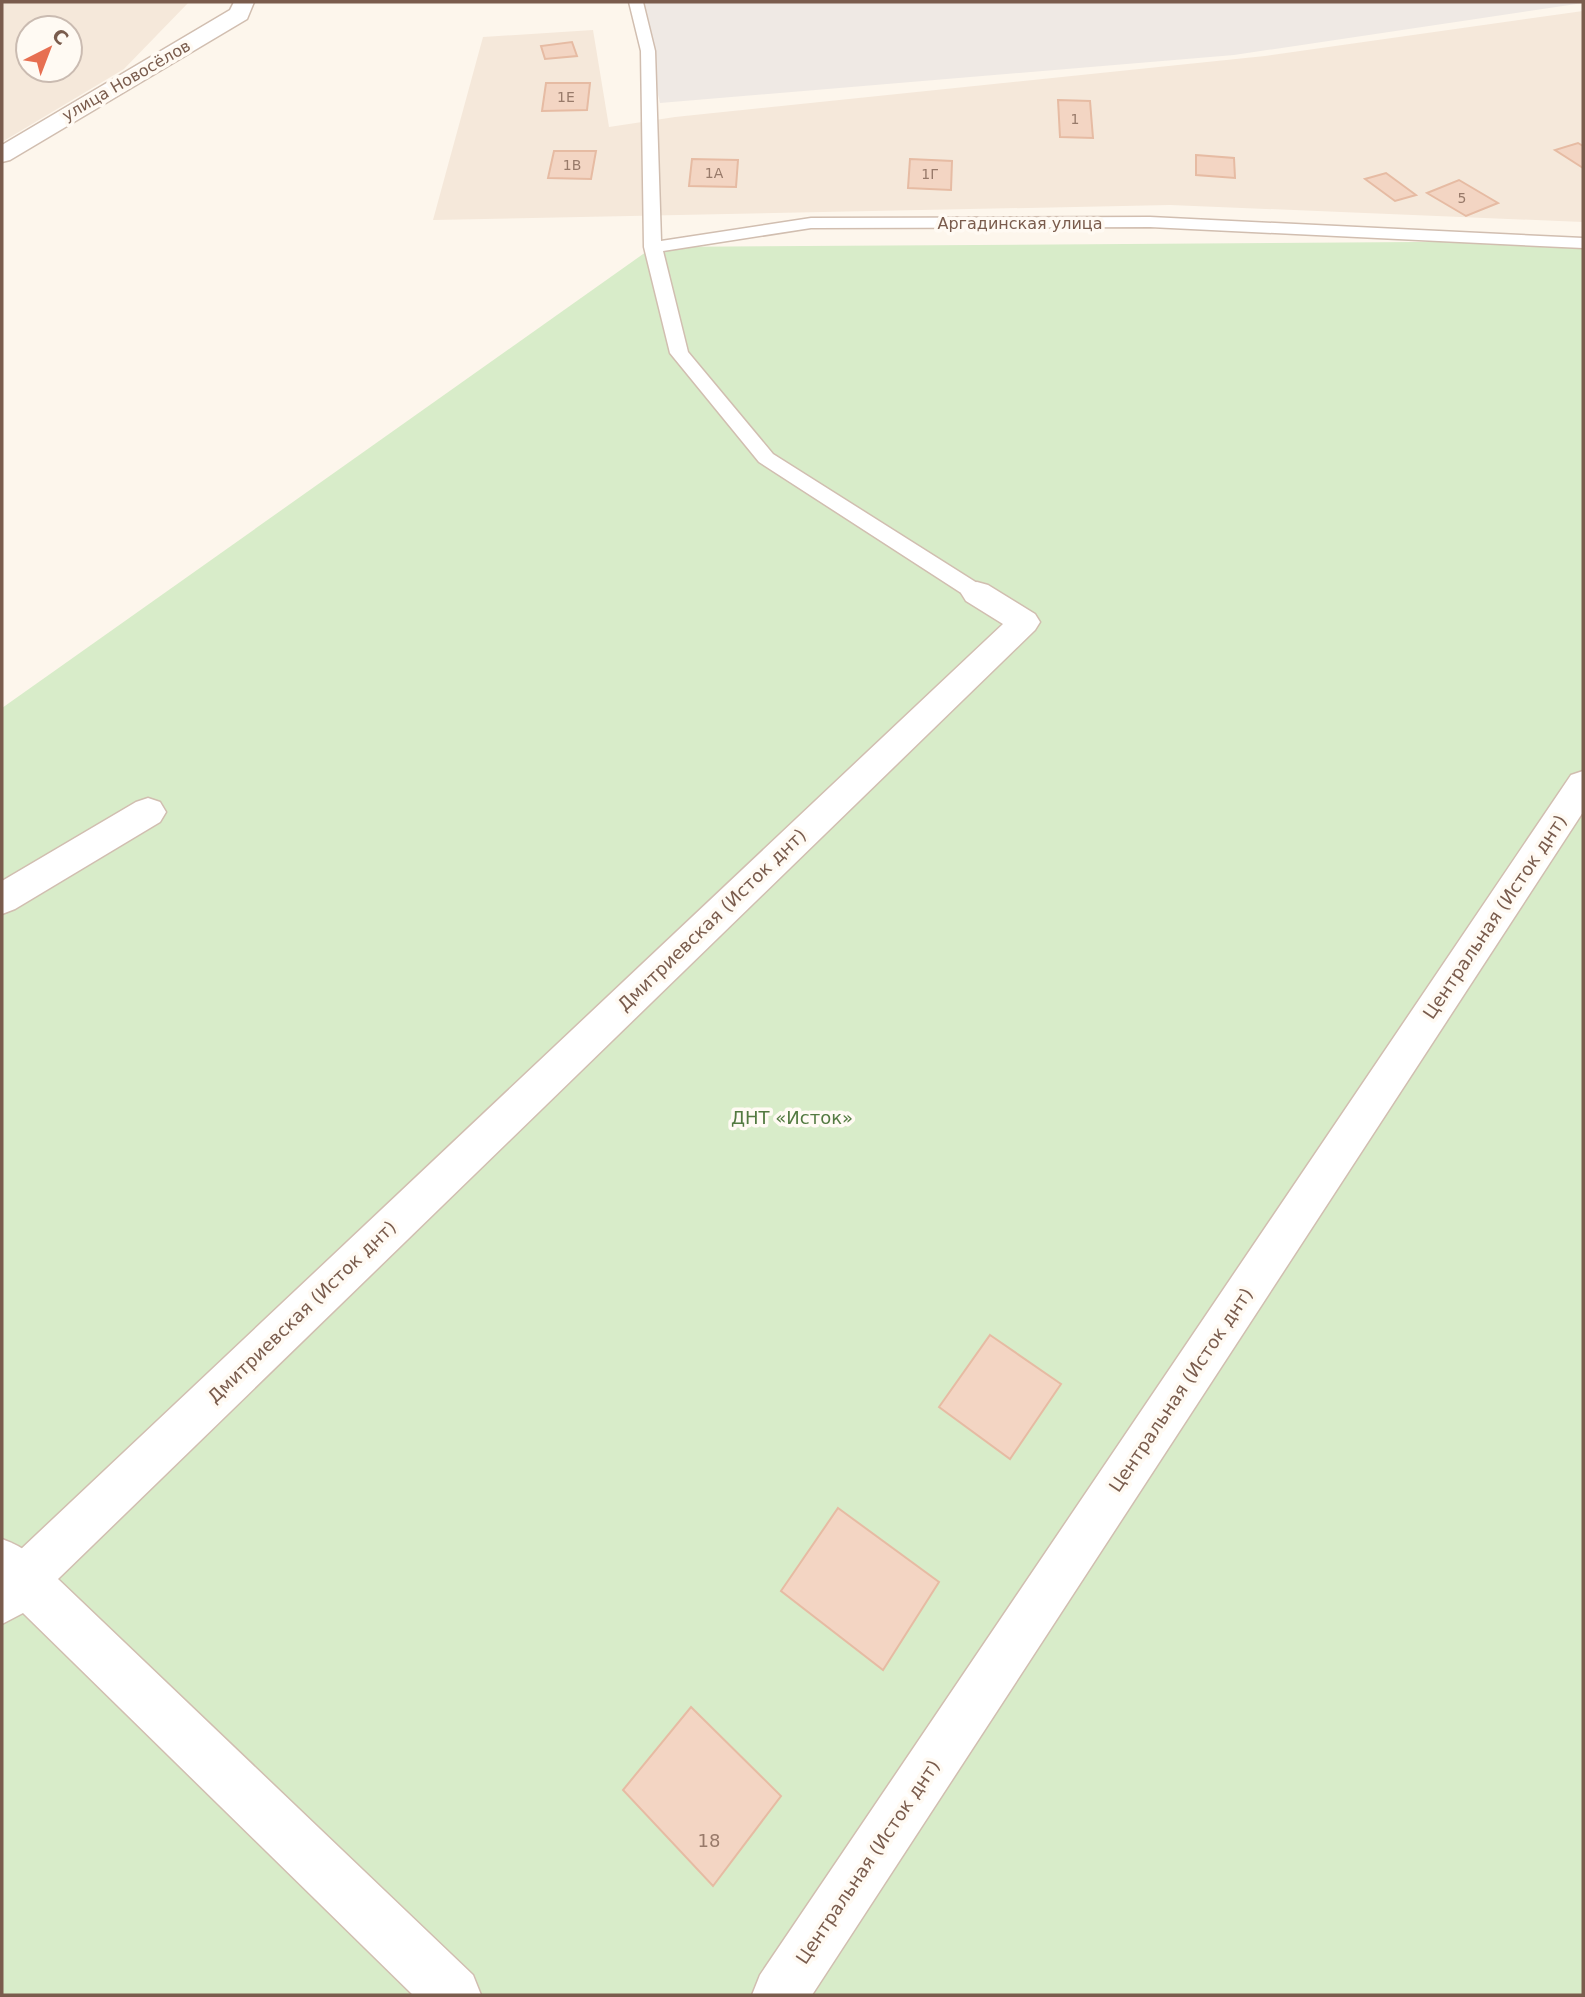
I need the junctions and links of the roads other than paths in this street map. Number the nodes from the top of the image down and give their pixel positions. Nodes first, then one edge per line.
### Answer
1 (244, 2) edge
2 (636, 2) edge
3 (2, 155) edge
4 (1583, 243) edge
5 (653, 247) junction
6 (977, 593) joint
7 (1583, 784) edge
8 (148, 812) dead end
9 (2, 899) edge
10 (9, 1581) edge
11 (453, 1995) edge
12 (779, 1995) edge

1 - 3 street, улица Новосёлов
2 - 5 lane
4 - 5 lane, Аргадинская улица
5 - 6 lane, Дмитриевская (Исток днт)
6 - 10 street, Дмитриевская (Исток днт)
7 - 12 street, Центральная (Исток днт)
8 - 9 street
10 - 11 street

